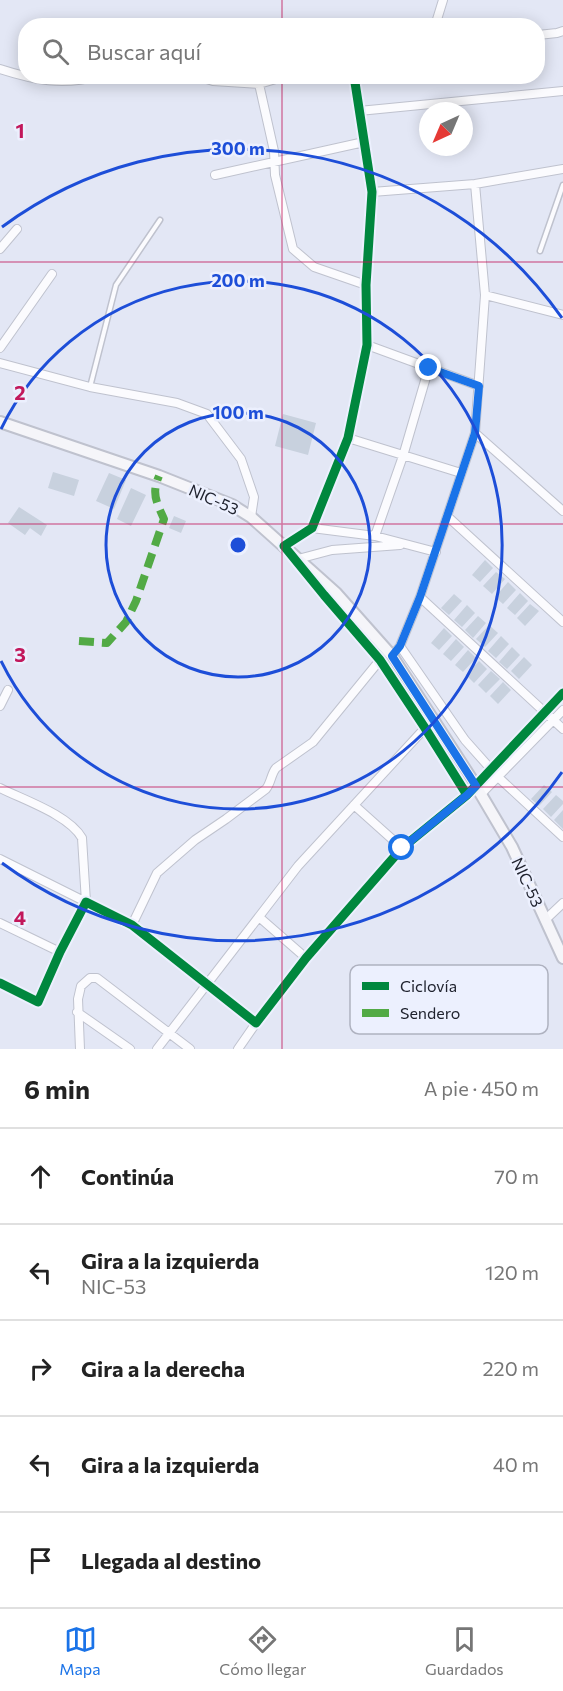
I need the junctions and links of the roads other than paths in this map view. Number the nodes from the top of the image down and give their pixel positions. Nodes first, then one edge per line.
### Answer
1 (442, 0) edge
2 (437, 18) edge
3 (562, 31) edge
4 (545, 34) edge
5 (563, 42) edge
6 (0, 69) edge
7 (18, 74) edge
8 (258, 84) edge
9 (355, 84) edge
10 (563, 91) edge
11 (359, 111) junction
12 (364, 142) junction
13 (274, 161) junction
14 (563, 169) edge
15 (215, 175) dead end
16 (475, 184) junction
17 (563, 185) edge
18 (372, 192) junction
19 (159, 220) dead end
20 (18, 229) dead end
21 (0, 249) edge
22 (540, 251) dead end
23 (51, 274) dead end
24 (366, 285) junction
25 (485, 295) junction
26 (563, 315) edge
27 (367, 345) junction
28 (0, 348) edge
29 (0, 363) edge
30 (429, 368) junction
31 (479, 386) junction
32 (90, 387) junction
33 (0, 422) edge
34 (475, 433) junction
35 (348, 438) junction
36 (403, 456) junction
37 (461, 473) junction
38 (563, 511) edge
39 (447, 516) junction
40 (251, 517) junction
41 (312, 528) junction
42 (375, 536) junction
43 (406, 544) junction
44 (284, 546) junction
45 (436, 552) junction
46 (298, 559) junction
47 (420, 597) junction
48 (563, 622) edge
49 (400, 646) junction
50 (392, 656) junction
51 (380, 660) junction
52 (8, 690) dead end
53 (563, 693) edge
54 (0, 706) edge
55 (563, 710) edge
56 (545, 712) junction
57 (553, 720) junction
58 (425, 728) junction
59 (563, 729) edge
60 (491, 770) junction
61 (498, 777) junction
62 (0, 788) edge
63 (478, 790) junction
64 (467, 795) junction
65 (354, 805) junction
66 (563, 837) edge
67 (402, 848) junction
68 (0, 859) edge
69 (86, 902) junction
70 (563, 903) edge
71 (259, 917) junction
72 (545, 920) junction
73 (0, 923) edge
74 (132, 925) junction
75 (558, 940) edge
76 (60, 952) junction
77 (306, 958) junction
78 (563, 958) edge
79 (0, 983) edge
80 (207, 984) junction
81 (77, 1012) junction
82 (256, 1023) junction
83 (169, 1033) junction
84 (80, 1049) edge
85 (129, 1049) edge
86 (157, 1049) edge
87 (190, 1049) edge
88 (238, 1049) edge

1 - 2 street
3 - 4 street
3 - 5 street
6 - 7 street
8 - 13 street
9 - 11 street
10 - 11 street
11 - 12 street
12 - 13 street
12 - 18 street
13 - 15 street
13 - 24 street
14 - 16 street
16 - 18 street
16 - 25 street
17 - 22 lane
18 - 24 street
19 - 32 lane
20 - 21 street
23 - 28 street
24 - 27 street
25 - 26 street
25 - 31 street
27 - 30 street
27 - 35 street
29 - 32 street
30 - 31 street
30 - 36 street
31 - 34 street
32 - 40 street
33 - 40 main road, NIC-53 / NIC-53
34 - 37 street
34 - 38 street
35 - 36 street
35 - 41 street
36 - 37 street
36 - 42 street
37 - 39 street
39 - 45 street
39 - 48 street
40 - 44 main road, NIC-53 / NIC-53
41 - 42 street
41 - 44 street
42 - 43 street
43 - 45 street
43 - 46 street
44 - 46 main road, NIC-53 / NIC-53
44 - 51 street
45 - 47 street
46 - 50 main road, NIC-53 / NIC-53
47 - 49 street
47 - 56 street
49 - 50 street
49 - 60 street
50 - 63 main road, NIC-53 / NIC-53
51 - 58 street
51 - 74 street
52 - 54 street
53 - 56 street
55 - 57 street
56 - 57 street
56 - 60 street
57 - 59 street
57 - 61 street
58 - 64 street
58 - 65 street
60 - 61 street
60 - 63 street
61 - 63 street
61 - 66 street
62 - 69 street
63 - 64 street
63 - 72 main road, NIC-53 / NIC-53
64 - 67 street
65 - 67 street
65 - 71 street
67 - 77 street
68 - 69 street
69 - 74 street
69 - 76 street
70 - 72 street
71 - 77 street
71 - 80 street
72 - 75 main road, NIC-53 / NIC-53
73 - 76 street
74 - 80 street
75 - 78 main road, NIC-53 / NIC-53
76 - 79 street
77 - 82 street
80 - 82 street
80 - 83 street
81 - 83 street
81 - 84 street
81 - 85 street
82 - 88 street
83 - 86 street
83 - 87 street

